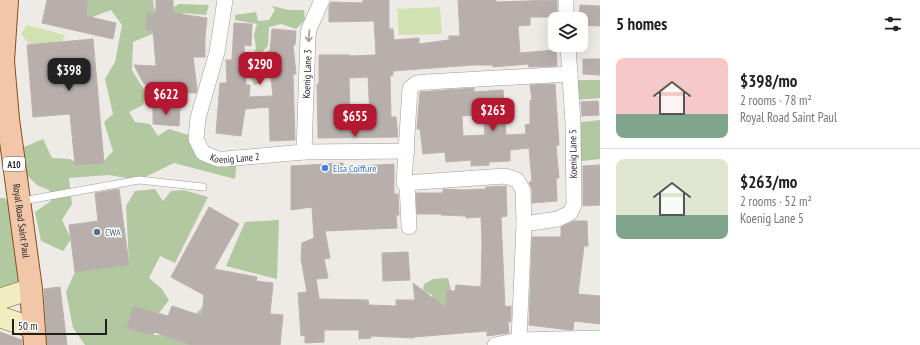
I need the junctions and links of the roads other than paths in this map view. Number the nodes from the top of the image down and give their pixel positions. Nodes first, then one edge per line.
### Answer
1 (7, 0) edge
2 (225, 0) edge
3 (322, 0) edge
4 (566, 0) edge
5 (566, 12) edge
6 (568, 52) edge
7 (570, 74) junction
8 (406, 151) junction
9 (304, 152) junction
10 (407, 183) junction
11 (203, 187) dead end
12 (20, 202) junction
13 (524, 224) junction
14 (409, 227) dead end
15 (31, 289) junction
16 (0, 299) edge
17 (0, 317) edge
18 (34, 337) edge
19 (600, 338) edge
20 (519, 340) junction
21 (496, 345) edge

1 - 12 main road, Royal Road Saint Paul / A10
2 - 9 street, Koenig Lane 2
3 -> 9 street, Koenig Lane 3
4 - 5 street
6 - 7 street, Koenig Lane 5
7 - 8 street
7 - 13 street, Koenig Lane 5
8 - 9 street, Koenig Lane 2
8 - 10 street
10 - 13 street
10 - 14 street
11 - 12 lane
12 - 15 main road, Royal Road Saint Paul / A10
13 - 20 street
15 - 16 main road
15 - 18 main road, Royal Road Saint Paul / A10
17 - 18 main road
19 - 20 street
20 - 21 street

